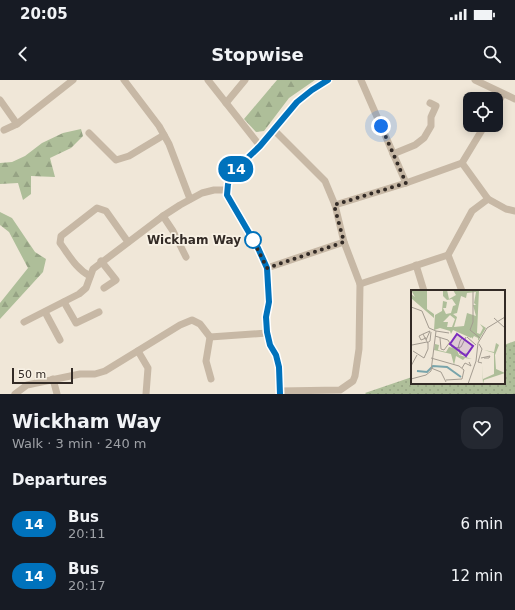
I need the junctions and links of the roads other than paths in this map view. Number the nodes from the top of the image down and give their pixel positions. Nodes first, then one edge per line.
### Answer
1 (73, 80) edge
2 (124, 80) edge
3 (208, 80) edge
4 (245, 80) edge
5 (328, 80) edge
6 (361, 80) edge
7 (475, 80) edge
8 (499, 92) edge
9 (503, 94) edge
10 (515, 99) edge
11 (0, 100) edge
12 (226, 103) junction
13 (430, 103) dead end
14 (16, 124) junction
15 (4, 130) dead end
16 (274, 130) junction
17 (481, 132) edge
18 (89, 133) dead end
19 (164, 135) junction
20 (260, 146) junction
21 (393, 154) junction
22 (462, 163) junction
23 (406, 183) junction
24 (228, 190) junction
25 (190, 199) junction
26 (488, 199) junction
27 (334, 205) junction
28 (515, 211) edge
29 (163, 216) junction
30 (128, 242) junction
31 (344, 242) junction
32 (448, 255) junction
33 (186, 257) dead end
34 (101, 262) junction
35 (416, 265) junction
36 (267, 268) junction
37 (90, 276) junction
38 (360, 284) junction
39 (104, 288) dead end
40 (424, 290) edge
41 (462, 290) edge
42 (64, 302) junction
43 (45, 312) junction
44 (99, 312) dead end
45 (24, 322) dead end
46 (267, 332) junction
47 (210, 337) junction
48 (60, 340) dead end
49 (138, 351) junction
50 (53, 379) junction
51 (211, 379) dead end
52 (280, 392) edge
53 (15, 394) edge
54 (57, 394) edge
55 (146, 394) edge

1 - 14 street
2 - 19 street
3 - 12 street
4 - 12 street
5 - 16 street
6 - 21 street
7 - 8 street
9 - 10 street
11 - 14 street
12 - 20 street
13 - 21 street
14 - 15 street
16 - 20 street
16 - 27 street
17 - 22 street
18 - 19 street
19 - 25 street
20 - 24 street
21 - 23 street
22 - 23 street
22 - 26 street
23 - 27 street
24 - 25 street
24 - 36 street
25 - 29 street
26 - 28 street
26 - 32 street
27 - 31 street
29 - 30 street
29 - 33 street
30 - 34 street
30 - 37 street
31 - 36 street
31 - 38 street
32 - 35 street
32 - 41 street
34 - 37 street
34 - 39 street
35 - 38 street
35 - 40 street
36 - 46 street
37 - 42 street
38 - 52 street
42 - 43 street
42 - 44 street
43 - 45 street
43 - 48 street
46 - 47 street
46 - 52 street
47 - 49 street
47 - 51 street
49 - 50 street
49 - 55 street
50 - 53 street
50 - 54 street

